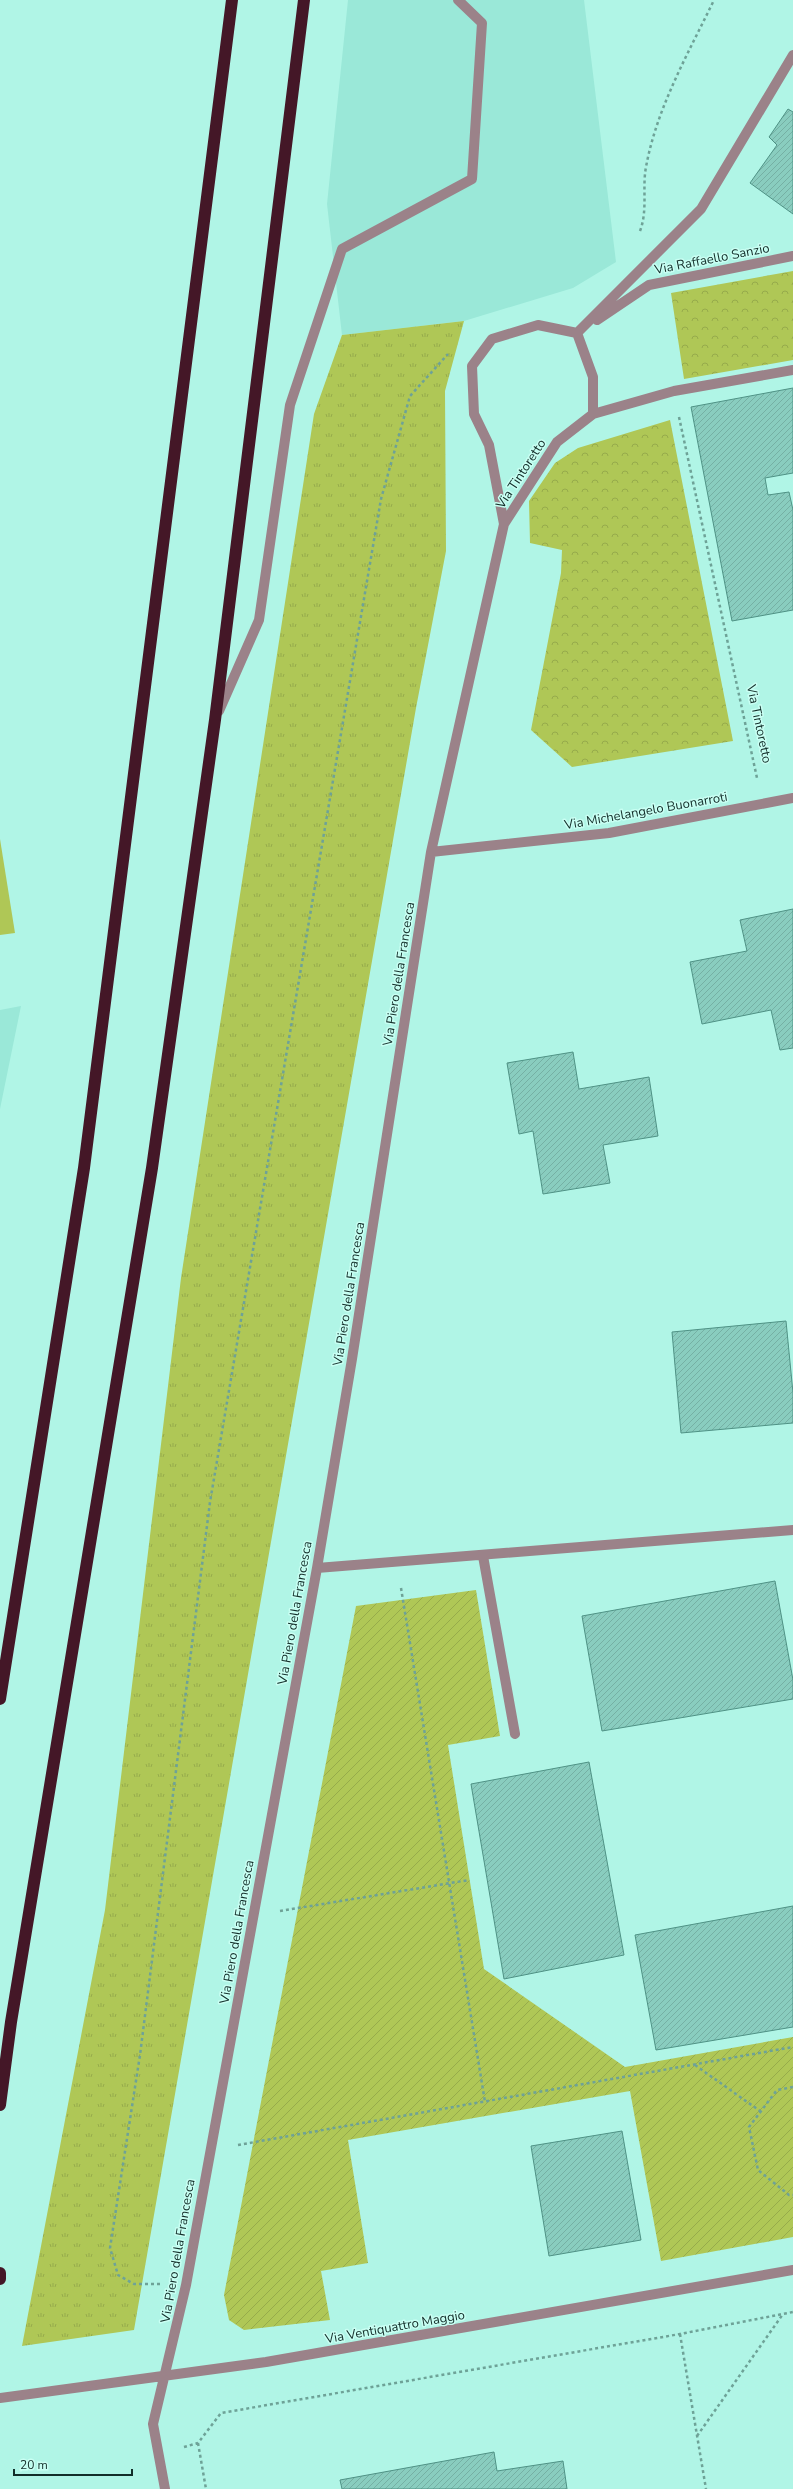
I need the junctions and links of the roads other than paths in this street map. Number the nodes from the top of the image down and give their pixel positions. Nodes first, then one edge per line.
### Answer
1 (232, 0) edge
2 (304, 0) edge
3 (458, 0) edge
4 (793, 55) edge
5 (793, 256) edge
6 (577, 333) junction
7 (793, 370) edge
8 (593, 414) junction
9 (504, 524) junction
10 (215, 720) junction
11 (793, 798) edge
12 (431, 852) junction
13 (793, 1530) edge
14 (483, 1556) junction
15 (317, 1568) junction
16 (0, 1699) edge
17 (515, 1734) dead end
18 (0, 2105) edge
19 (793, 2270) edge
20 (0, 2273) edge
21 (0, 2279) edge
22 (164, 2375) junction
23 (0, 2398) edge
24 (165, 2489) edge

1 - 16 highway
2 - 10 highway
3 - 10 street
4 - 6 street
5 - 6 street, Via Raffaello Sanzio
6 - 8 street
6 - 9 street, Via Tintoretto
7 - 8 street
8 - 9 street, Via Tintoretto
9 - 12 street, Via Tintoretto
10 - 18 highway
11 - 12 street, Via Michelangelo Buonarroti
12 - 15 street, Via Piero della Francesca
13 - 14 street
14 - 15 street
14 - 17 street
15 - 22 street, Via Piero della Francesca
19 - 22 street, Via Ventiquattro Maggio
20 - 21 highway
22 - 23 street, Via Ventiquattro Maggio
22 - 24 street, Via Piero della Francesca

